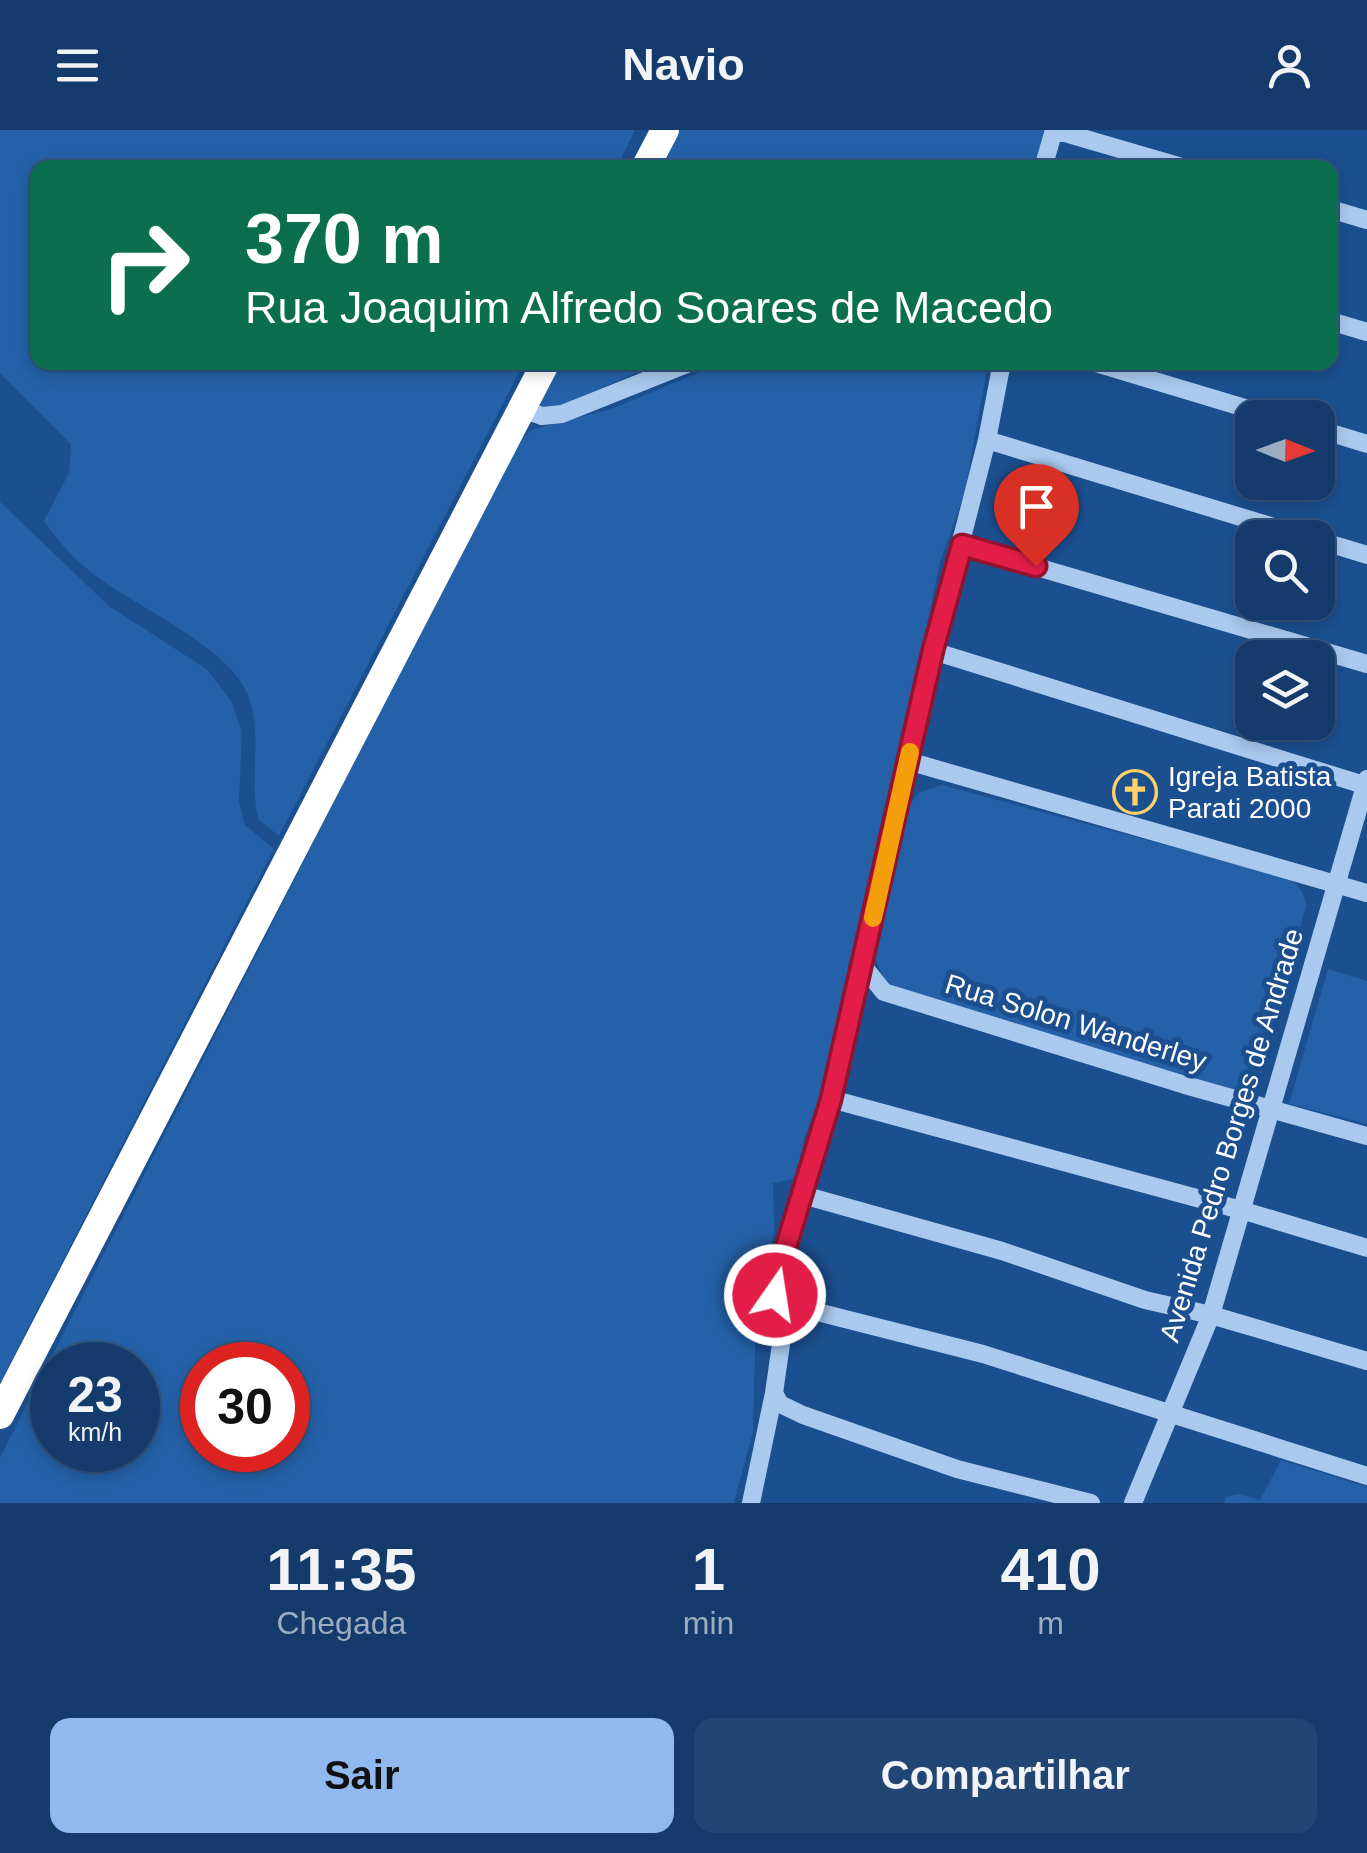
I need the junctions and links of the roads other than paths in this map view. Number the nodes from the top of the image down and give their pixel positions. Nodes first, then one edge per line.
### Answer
1 (664, 130) edge
2 (1054, 130) edge
3 (650, 160) edge
4 (1045, 160) edge
5 (1157, 160) edge
6 (1338, 212) edge
7 (1367, 220) edge
8 (1338, 323) edge
9 (1367, 332) edge
10 (542, 370) edge
11 (672, 370) edge
12 (1000, 370) edge
13 (1119, 370) edge
14 (1235, 405) edge
15 (522, 409) junction
16 (1335, 434) edge
17 (987, 440) junction
18 (1367, 444) edge
19 (1251, 520) edge
20 (962, 545) junction
21 (1335, 545) edge
22 (1367, 555) edge
23 (933, 650) junction
24 (1367, 664) edge
25 (908, 761) junction
26 (1366, 783) edge
27 (1336, 884) junction
28 (1367, 893) edge
29 (863, 966) junction
30 (884, 992) junction
31 (856, 999) junction
32 (831, 1099) junction
33 (1271, 1110) junction
34 (1367, 1136) edge
35 (803, 1195) junction
36 (1242, 1210) junction
37 (1367, 1248) edge
38 (782, 1304) junction
39 (1211, 1315) junction
40 (1367, 1361) edge
41 (774, 1392) junction
42 (0, 1415) edge
43 (1168, 1415) junction
44 (1367, 1476) edge
45 (751, 1503) edge
46 (1091, 1503) edge
47 (1134, 1503) edge

1 - 3 highway
2 - 4 street
2 - 5 street
6 - 7 street
8 - 9 street
10 - 15 highway
11 - 15 street
12 - 17 street
13 - 14 street
15 - 42 highway
16 - 18 street
17 - 19 street
17 - 20 street
20 - 23 street
20 - 24 street
21 - 22 street
23 - 25 street
23 - 26 street
25 - 27 street
25 - 29 street
26 - 27 street, Avenida Pedro Borges de Andrade
27 - 28 street
27 - 33 street, Avenida Pedro Borges de Andrade
29 - 30 street
29 - 31 street
30 - 31 street
30 - 33 street, Rua Solon Wanderley
31 - 32 street
32 - 35 street
32 - 36 street
33 - 34 street, Rua Solon Wanderley
33 - 36 street, Avenida Pedro Borges de Andrade
35 - 38 street
35 - 39 street
36 - 37 street
36 - 39 street, Avenida Pedro Borges de Andrade
38 - 41 street
38 - 43 street
39 - 40 street
39 - 43 street, Avenida Pedro Borges de Andrade
41 - 45 street
41 - 46 street
43 - 44 street
43 - 47 street, Avenida Pedro Borges de Andrade

